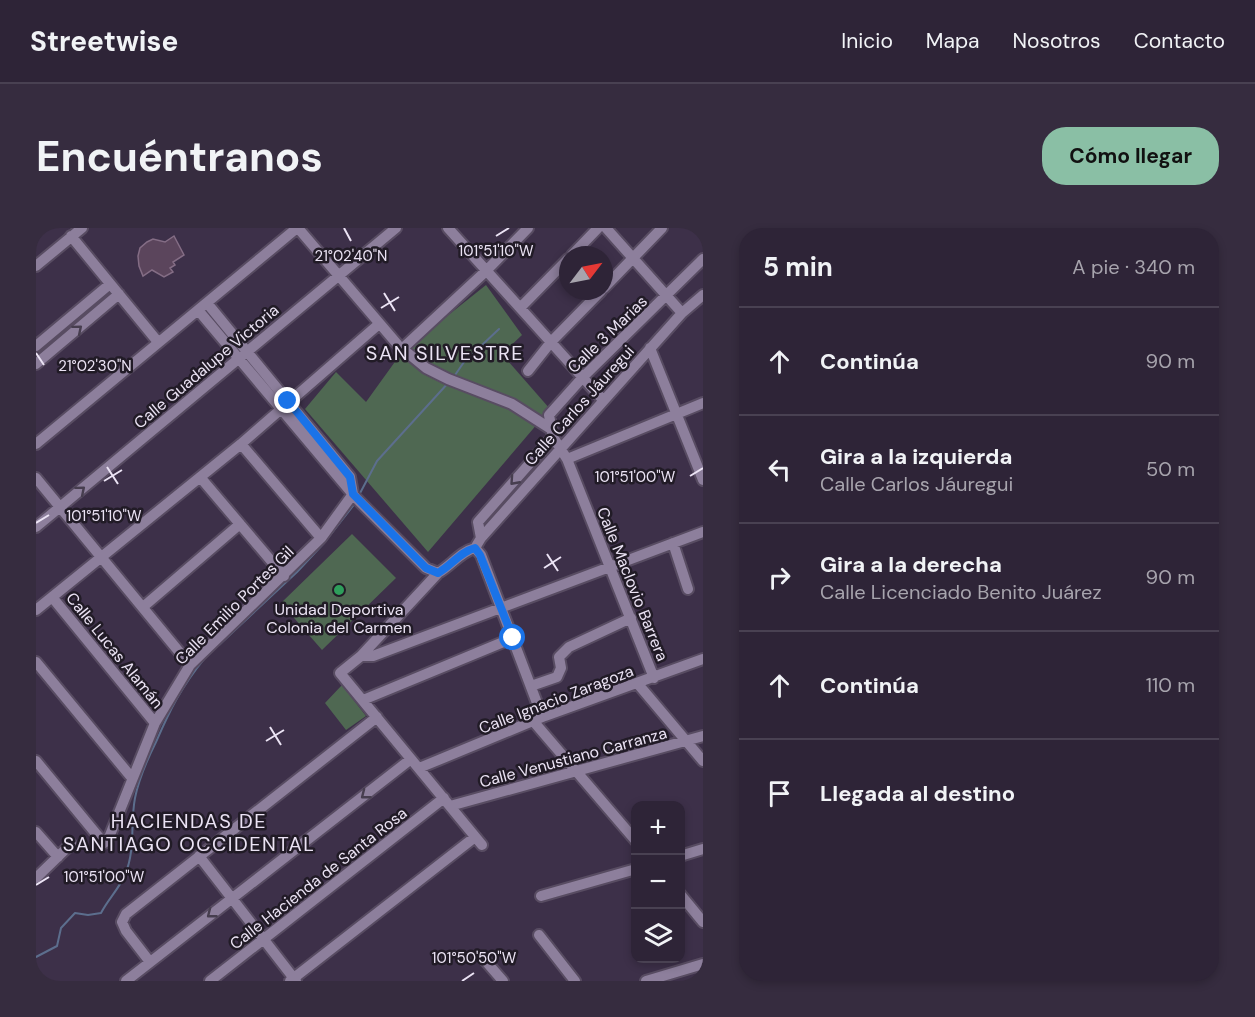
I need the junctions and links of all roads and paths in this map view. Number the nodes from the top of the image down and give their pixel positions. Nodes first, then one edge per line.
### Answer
1 (82, 228) edge
2 (298, 228) edge
3 (396, 228) edge
4 (448, 228) edge
5 (528, 228) edge
6 (598, 228) edge
7 (606, 228) edge
8 (662, 228) edge
9 (71, 236) junction
10 (581, 246) edge
11 (633, 258) junction
12 (703, 260) edge
13 (36, 266) edge
14 (559, 268) edge
15 (486, 271) junction
16 (338, 276) junction
17 (613, 279) edge
18 (110, 284) junction
19 (119, 294) junction
20 (703, 295) edge
21 (668, 296) junction
22 (593, 300) edge
23 (203, 306) junction
24 (520, 308) junction
25 (682, 313) junction
26 (378, 324) junction
27 (158, 342) junction
28 (551, 342) junction
29 (36, 346) edge
30 (403, 348) junction
31 (650, 348) junction
32 (243, 355) junction
33 (36, 364) edge
34 (528, 371) dead end
35 (583, 377) junction
36 (603, 400) junction
37 (703, 403) edge
38 (284, 405) junction
39 (677, 414) junction
40 (552, 433) junction
41 (36, 444) edge
42 (241, 444) junction
43 (560, 448) junction
44 (567, 459) junction
45 (200, 477) junction
46 (36, 478) edge
47 (703, 480) edge
48 (354, 496) junction
49 (60, 507) junction
50 (240, 524) junction
51 (36, 528) edge
52 (703, 532) edge
53 (321, 538) junction
54 (481, 538) junction
55 (673, 543) junction
56 (475, 548) junction
57 (100, 556) junction
58 (610, 567) junction
59 (438, 573) junction
60 (284, 576) junction
61 (688, 589) dead end
62 (52, 597) junction
63 (143, 607) junction
64 (502, 608) junction
65 (36, 610) edge
66 (632, 618) junction
67 (513, 638) junction
68 (361, 656) junction
69 (703, 659) edge
70 (36, 662) edge
71 (190, 665) junction
72 (654, 678) junction
73 (638, 684) junction
74 (531, 686) junction
75 (363, 700) junction
76 (545, 716) junction
77 (377, 717) junction
78 (534, 722) junction
79 (155, 723) junction
80 (703, 736) edge
81 (686, 741) junction
82 (411, 759) junction
83 (36, 761) edge
84 (703, 761) edge
85 (419, 768) junction
86 (575, 772) junction
87 (132, 778) junction
88 (447, 802) junction
89 (36, 832) edge
90 (631, 835) edge
91 (71, 844) dead end
92 (703, 849) edge
93 (684, 855) edge
94 (199, 856) junction
95 (58, 857) junction
96 (631, 870) edge
97 (36, 878) edge
98 (541, 896) dead end
99 (231, 899) junction
100 (685, 899) edge
101 (703, 922) edge
102 (539, 935) dead end
103 (264, 939) junction
104 (483, 958) dead end
105 (150, 962) junction
106 (703, 964) edge
107 (293, 980) edge
108 (126, 981) edge
109 (210, 981) edge
110 (503, 981) edge
111 (575, 981) edge
112 (646, 981) edge

1 - 9 street
2 - 16 street
2 - 23 street
3 - 16 street, Calle Guadalupe Victoria
4 - 15 street
5 - 15 street
6 - 10 street
7 - 11 street
8 - 11 street
9 - 13 street
9 - 18 street
11 - 17 street
11 - 21 street
12 - 21 street, Calle 3 Marias
14 - 24 street
15 - 24 street
15 - 30 street
16 - 26 street
16 - 32 street, Calle Guadalupe Victoria
18 - 19 street
18 - 29 street
19 - 27 street
33 -> 19 street
20 - 25 street, Calle Carlos Jáuregui
21 - 25 street
21 - 35 street, Calle 3 Marias
22 - 28 street
23 - 27 street
23 - 32 street
24 - 28 street
25 - 31 street, Calle Carlos Jáuregui
26 - 30 street
26 - 38 street
27 - 41 street
28 - 34 street
28 - 35 street
30 - 40 street
31 - 36 street, Calle Carlos Jáuregui
31 - 39 street
32 - 38 street
49 -> 32 street, Calle Guadalupe Victoria
35 - 36 street
35 - 40 street, Calle 3 Marias
36 - 43 street, Calle Carlos Jáuregui
37 - 39 street
38 - 42 street
38 - 48 street
39 - 44 street
39 - 47 street
40 - 43 street, Calle Maclovio Barrera
40 -> 54 street, Calle Carlos Jáuregui
42 - 45 street
42 - 53 street
43 - 44 street, Calle Maclovio Barrera
43 - 54 street, Calle Carlos Jáuregui
44 - 58 street, Calle Maclovio Barrera
45 - 50 street
45 - 57 street
46 - 49 street
48 - 53 street, Calle Emilio Portes Gil
48 - 59 street
49 - 51 street, Calle Guadalupe Victoria
49 - 57 street
50 - 60 street
50 - 63 street
52 - 55 street
53 - 60 street, Calle Emilio Portes Gil
54 - 56 street, Calle Carlos Jáuregui
55 - 58 street
55 - 61 street
56 - 59 street, Calle Carlos Jáuregui
56 - 64 street
57 - 62 street
57 - 63 street
58 - 64 street
58 - 66 street, Calle Maclovio Barrera
59 - 68 street, Calle Carlos Jáuregui
60 - 71 street, Calle Emilio Portes Gil
62 - 65 street
62 - 79 street, Calle Lucas Alamán
63 - 71 street
64 - 67 street
64 - 68 street
66 - 72 street, Calle Maclovio Barrera
66 - 74 street
67 - 74 street
67 - 75 street
68 - 75 street, Calle Carlos Jáuregui
69 - 72 street, Calle Ignacio Zaragoza
70 - 87 street
71 - 79 street, Calle Emilio Portes Gil
72 - 73 street, Calle Ignacio Zaragoza
73 - 76 street, Calle Ignacio Zaragoza
73 - 81 street
74 - 76 street
75 - 77 street
76 - 78 street, Calle Ignacio Zaragoza
77 - 82 street
77 - 94 street
78 - 85 street, Calle Ignacio Zaragoza
78 - 86 street
79 - 87 street, Calle Emilio Portes Gil
80 - 81 street, Calle Venustiano Carranza
81 - 84 street
81 - 86 street, Calle Venustiano Carranza
82 - 85 street
82 -> 99 street
83 - 87 street, Calle Emilio Portes Gil
85 - 88 street
86 - 88 street, Calle Venustiano Carranza
86 - 90 street
88 - 103 street, Calle Hacienda de Santa Rosa
88 - 107 street
89 - 95 street
91 - 95 street
92 - 93 street
94 - 99 street
94 - 105 street
95 - 97 street
96 - 98 street
99 - 103 street
99 -> 105 street
100 - 101 street
102 - 111 street
103 - 107 street
103 - 109 street, Calle Hacienda de Santa Rosa
104 - 110 street
105 - 108 street
106 - 112 street

